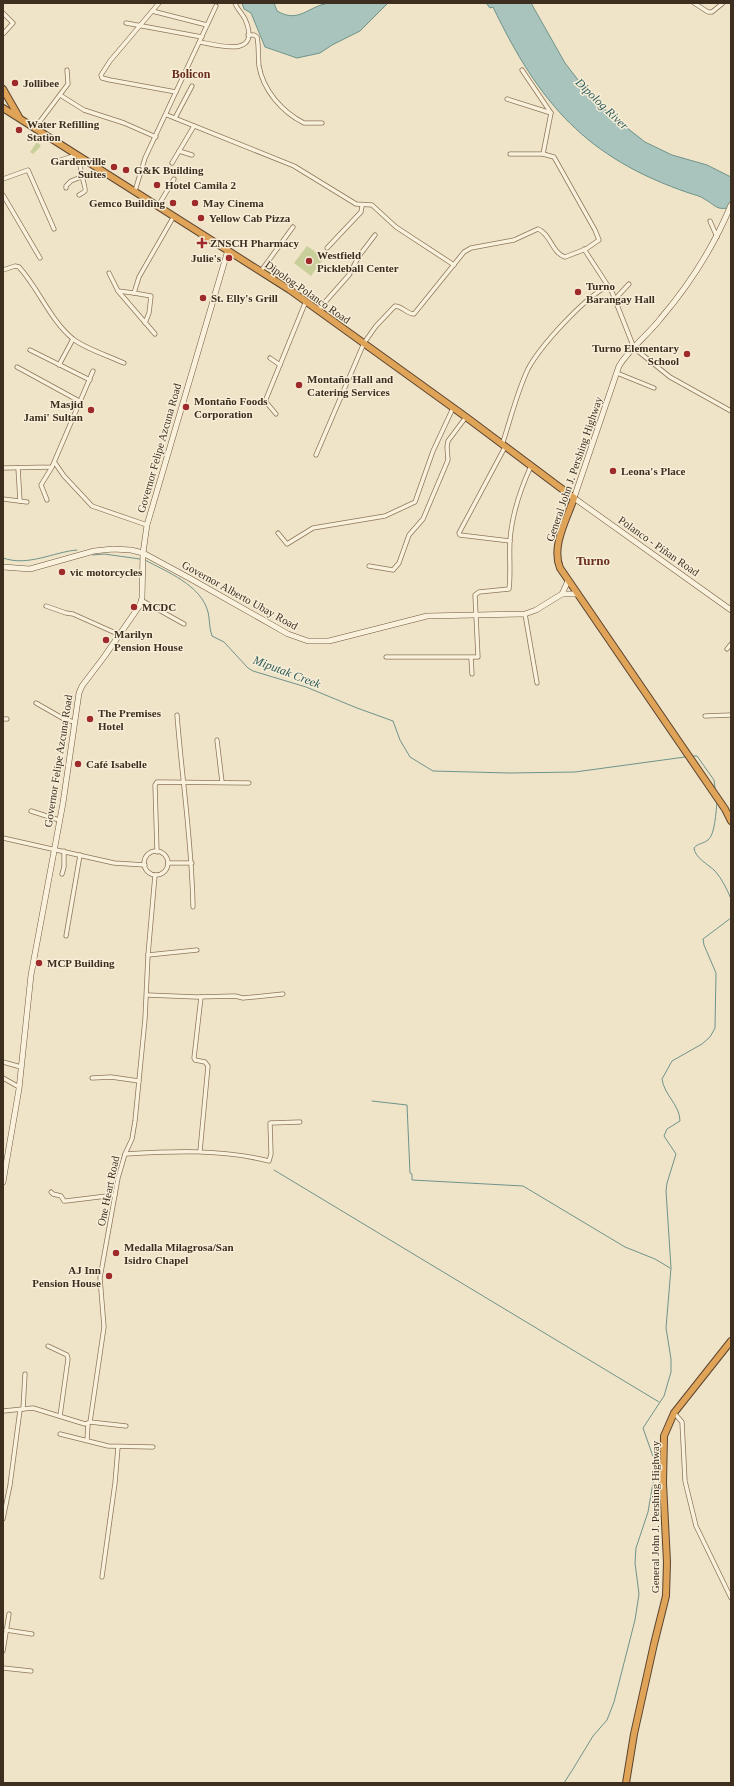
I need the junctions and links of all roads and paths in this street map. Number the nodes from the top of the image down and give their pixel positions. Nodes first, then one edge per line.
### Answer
1 (159, 3) edge
2 (235, 3) edge
3 (694, 3) edge
4 (723, 3) edge
5 (216, 6) dead end
6 (152, 11) junction
7 (3, 13) edge
8 (126, 23) dead end
9 (141, 25) junction
10 (207, 26) junction
11 (3, 34) edge
12 (248, 35) junction
13 (202, 37) junction
14 (200, 42) junction
15 (67, 70) dead end
16 (522, 70) dead end
17 (192, 86) dead end
18 (3, 89) edge
19 (176, 92) junction
20 (60, 95) junction
21 (507, 99) dead end
22 (9, 101) junction
23 (3, 108) edge
24 (551, 113) junction
25 (166, 115) junction
26 (20, 118) junction
27 (175, 118) junction
28 (322, 123) dead end
29 (194, 126) junction
30 (35, 128) junction
31 (156, 137) junction
32 (179, 151) junction
33 (510, 154) dead end
34 (542, 154) junction
35 (192, 155) dead end
36 (79, 156) junction
37 (55, 162) dead end
38 (172, 163) dead end
39 (81, 177) junction
40 (3, 179) edge
41 (174, 179) dead end
42 (66, 188) dead end
43 (135, 191) junction
44 (3, 195) edge
45 (79, 195) dead end
46 (731, 205) edge
47 (158, 206) junction
48 (362, 206) junction
49 (174, 216) junction
50 (710, 221) dead end
51 (293, 227) dead end
52 (54, 229) dead end
53 (375, 235) dead end
54 (717, 238) junction
55 (327, 248) dead end
56 (228, 250) junction
57 (584, 250) junction
58 (40, 258) dead end
59 (454, 265) junction
60 (3, 270) edge
61 (261, 271) junction
62 (109, 273) dead end
63 (629, 284) dead end
64 (608, 286) junction
65 (118, 291) junction
66 (134, 293) junction
67 (615, 299) junction
68 (306, 301) junction
69 (318, 310) junction
70 (145, 323) junction
71 (155, 334) dead end
72 (73, 339) junction
73 (364, 343) junction
74 (634, 348) junction
75 (30, 350) dead end
76 (270, 358) dead end
77 (124, 363) dead end
78 (59, 365) junction
79 (280, 365) junction
80 (16, 367) dead end
81 (94, 371) dead end
82 (617, 373) junction
83 (90, 380) junction
84 (654, 388) dead end
85 (80, 402) junction
86 (453, 408) junction
87 (731, 410) edge
88 (276, 414) dead end
89 (466, 417) junction
90 (504, 446) junction
91 (316, 455) dead end
92 (55, 463) junction
93 (531, 466) junction
94 (52, 467) junction
95 (3, 468) edge
96 (18, 468) junction
97 (574, 498) junction
98 (3, 499) edge
99 (48, 500) dead end
100 (20, 502) junction
101 (27, 502) dead end
102 (147, 525) junction
103 (278, 533) dead end
104 (510, 541) junction
105 (143, 558) junction
106 (369, 566) dead end
107 (3, 567) edge
108 (568, 581) junction
109 (562, 594) junction
110 (577, 594) junction
111 (141, 600) junction
112 (46, 606) dead end
113 (731, 610) edge
114 (525, 614) junction
115 (476, 615) junction
116 (184, 624) dead end
117 (120, 635) junction
118 (731, 644) edge
119 (727, 649) dead end
120 (386, 657) dead end
121 (471, 658) junction
122 (472, 674) dead end
123 (537, 683) dead end
124 (36, 703) dead end
125 (177, 715) dead end
126 (731, 715) edge
127 (705, 716) dead end
128 (74, 722) junction
129 (217, 740) dead end
130 (182, 782) junction
131 (222, 782) junction
132 (249, 783) dead end
133 (30, 811) dead end
134 (59, 820) junction
135 (731, 821) edge
136 (3, 838) edge
137 (54, 848) junction
138 (64, 851) junction
139 (157, 852) junction
140 (80, 855) junction
141 (168, 863) junction
142 (192, 863) junction
143 (145, 865) junction
144 (62, 874) dead end
145 (155, 875) junction
146 (193, 907) dead end
147 (66, 936) dead end
148 (197, 950) dead end
149 (148, 955) junction
150 (283, 994) dead end
151 (147, 995) junction
152 (201, 997) junction
153 (3, 1062) edge
154 (21, 1067) junction
155 (3, 1078) edge
156 (92, 1078) dead end
157 (139, 1081) junction
158 (19, 1087) junction
159 (300, 1122) dead end
160 (200, 1151) junction
161 (125, 1154) junction
162 (3, 1178) edge
163 (51, 1192) dead end
164 (115, 1194) junction
165 (731, 1341) edge
166 (48, 1346) dead end
167 (25, 1374) dead end
168 (22, 1410) junction
169 (3, 1411) edge
170 (674, 1413) junction
171 (60, 1416) junction
172 (89, 1423) junction
173 (126, 1426) dead end
174 (60, 1434) dead end
175 (87, 1440) junction
176 (118, 1447) junction
177 (153, 1447) dead end
178 (3, 1518) edge
179 (102, 1577) dead end
180 (731, 1598) edge
181 (8, 1614) dead end
182 (5, 1632) edge
183 (32, 1634) dead end
184 (3, 1650) edge
185 (3, 1668) edge
186 (31, 1671) dead end
187 (626, 1783) edge

1 - 6 street
2 - 12 street
3 - 4 street
5 - 10 street
6 - 9 street
6 - 10 street
7 - 11 street
8 - 9 street
9 - 13 street
9 - 19 street
10 - 13 street
12 - 14 street
12 - 28 street
13 - 14 street
14 - 19 street
15 - 20 street
16 - 24 street
17 - 27 street
18 - 22 highway
19 - 25 street
20 - 30 street
20 - 31 street
21 - 24 street
22 - 23 highway
22 - 26 highway
23 - 26 highway, Dipolog-Polanco Road
24 - 34 street
25 - 27 street
25 - 31 street
26 - 30 highway, Dipolog-Polanco Road
27 - 29 street
29 - 32 street
29 - 48 street
30 - 36 highway, Dipolog-Polanco Road
31 - 43 street
32 - 35 street
32 - 38 street
33 - 34 street
34 - 57 street
36 - 37 street
36 - 39 street
36 - 43 highway, Dipolog-Polanco Road
39 - 42 street
39 - 45 street
40 - 52 street
41 - 47 street
43 - 47 highway, Dipolog-Polanco Road
44 - 58 street
46 - 54 main road, General John J. Pershing Highway
47 - 49 highway, Dipolog-Polanco Road
48 - 55 street
48 - 59 street
49 - 56 highway, Dipolog-Polanco Road
49 - 66 street
50 - 54 street
51 - 61 street
53 - 69 street
54 - 74 main road, General John J. Pershing Highway
56 - 61 highway, Dipolog-Polanco Road
56 - 102 main road, Governor Felipe Azcuna Road
57 - 59 street
57 - 64 street
59 - 73 street
60 - 72 street
61 - 68 highway, Dipolog-Polanco Road
62 - 65 street
63 - 67 street
64 - 67 street
64 - 90 street
65 - 66 street
65 - 70 street
66 - 70 street
67 - 74 street
68 - 69 highway, Dipolog-Polanco Road
68 - 79 street
69 - 73 highway, Dipolog-Polanco Road
70 - 71 street
72 - 77 street
72 - 78 street
73 - 86 highway, Dipolog-Polanco Road
73 - 91 street
74 - 82 main road, General John J. Pershing Highway
74 - 87 street
75 - 78 street
76 - 79 street
78 - 83 street
79 - 88 street
80 - 85 street
81 - 83 street
82 - 84 street
82 - 97 main road, General John J. Pershing Highway
83 - 85 street
85 - 92 street
86 - 89 highway, Dipolog-Polanco Road
86 - 103 street
89 - 90 highway, Dipolog-Polanco Road
89 - 106 street
90 - 93 highway, Dipolog-Polanco Road
90 - 104 street
92 - 94 street
92 - 102 street
93 - 97 highway, Dipolog-Polanco Road
93 - 104 street
94 - 96 street
94 - 99 street
95 - 96 street
96 - 100 street
97 - 108 highway, General John J. Pershing Highway
97 - 113 main road, Polanco - Piñan Road
98 - 100 street
100 - 101 street
102 - 105 main road, Governor Felipe Azcuna Road
104 - 115 street
105 - 107 main road, Governor Alberto Ubay Road
105 - 111 main road, Governor Felipe Azcuna Road
105 - 115 main road, Governor Alberto Ubay Road
108 - 109 main road
108 - 110 highway, General John J. Pershing Highway
109 - 110 main road
109 - 114 main road, Governor Alberto Ubay Road
110 - 135 highway, General John J. Pershing Highway
111 - 116 street
111 - 117 main road, Governor Felipe Azcuna Road
112 - 117 street
114 - 115 main road, Governor Alberto Ubay Road
114 - 123 street
115 - 121 street
117 - 128 main road, Governor Felipe Azcuna Road
118 - 119 street
120 - 121 street
121 - 122 street
124 - 128 street
125 - 130 street
126 - 127 street
128 - 134 main road, Governor Felipe Azcuna Road
129 - 131 street
130 - 131 street
130 - 139 street
130 - 142 street
131 - 132 street
133 - 134 street
134 - 137 main road, Governor Felipe Azcuna Road
136 - 137 street
137 - 138 street
137 - 154 main road, Governor Felipe Azcuna Road
138 - 140 street
138 - 144 street
139 - 141 street
139 - 143 street
140 - 143 street
140 - 147 street
141 - 142 street
141 - 145 street
142 - 146 street
143 - 145 street
145 - 149 street, One Heart Road
148 - 149 street
149 - 151 street, One Heart Road
150 - 152 street
151 - 152 street
151 - 157 street, One Heart Road
152 - 160 street
153 - 154 street
154 - 158 main road, Governor Felipe Azcuna Road
155 - 158 street
156 - 157 street
157 - 161 street, One Heart Road
158 - 162 main road, Governor Felipe Azcuna Road
159 - 160 street
160 - 161 street
161 - 164 street, One Heart Road
163 - 164 street
164 - 172 street, One Heart Road
165 - 170 highway, General John J. Pershing Highway
166 - 171 street
167 - 168 street
168 - 169 street
168 - 171 street
168 - 178 street
170 - 180 street
170 - 187 highway, General John J. Pershing Highway
171 - 172 street
172 - 173 street
172 - 175 street, One Heart Road
174 - 175 street
175 - 176 street
176 - 177 street
176 - 179 street
181 - 182 street
182 - 183 street
182 - 184 street
185 - 186 street

